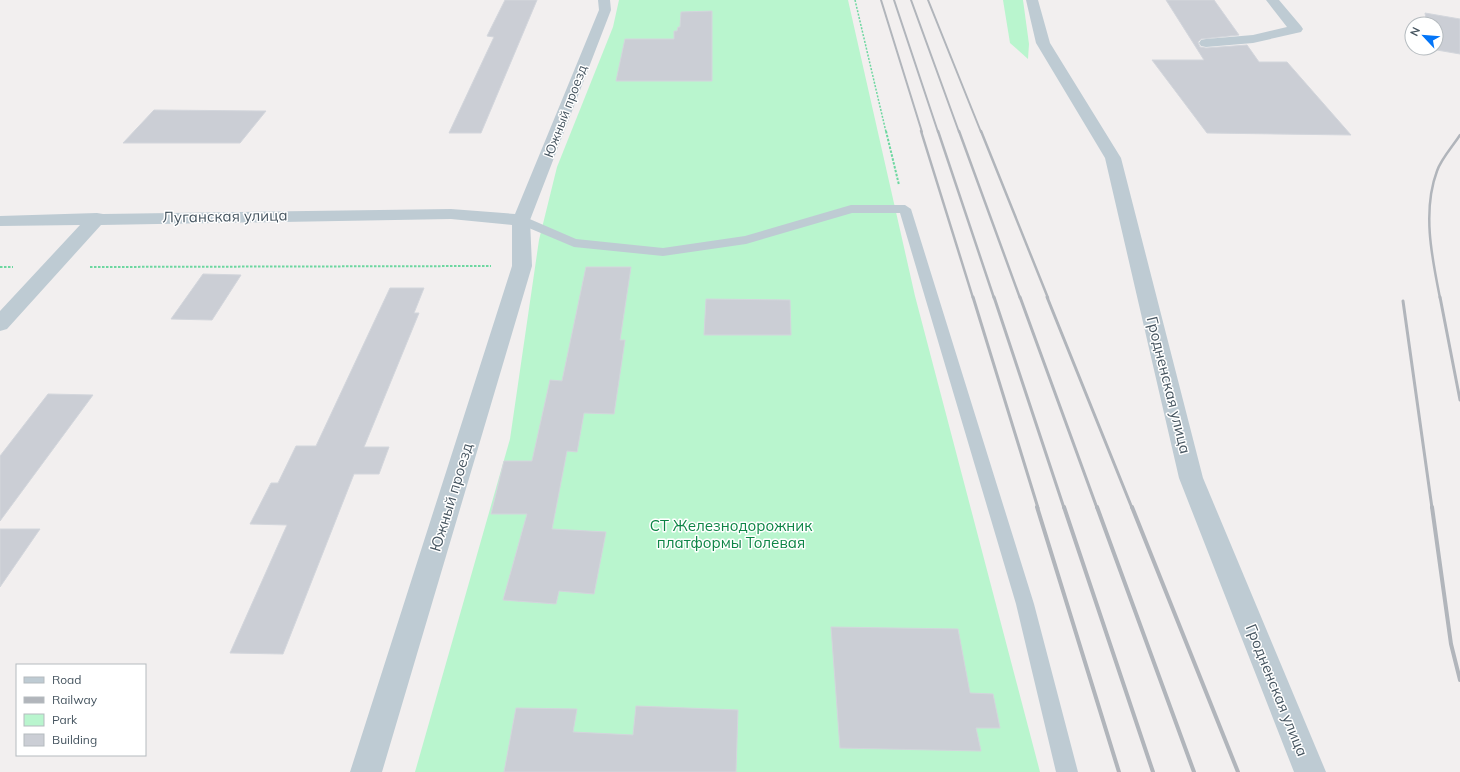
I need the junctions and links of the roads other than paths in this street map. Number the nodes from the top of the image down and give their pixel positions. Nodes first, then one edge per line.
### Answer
1 (604, 0) edge
2 (1032, 0) edge
3 (1272, 0) edge
4 (1206, 43) dead end
5 (98, 218) junction
6 (520, 220) junction
7 (0, 221) edge
8 (0, 324) edge
9 (366, 772) edge
10 (1067, 772) edge
11 (1310, 772) edge

1 - 6 street, Южный проезд
2 - 11 street, Гродненская улица
3 - 4 street
5 - 6 street, Луганская улица
5 - 7 street, Луганская улица
5 - 8 street
6 - 9 street, Южный проезд
6 - 10 lane

